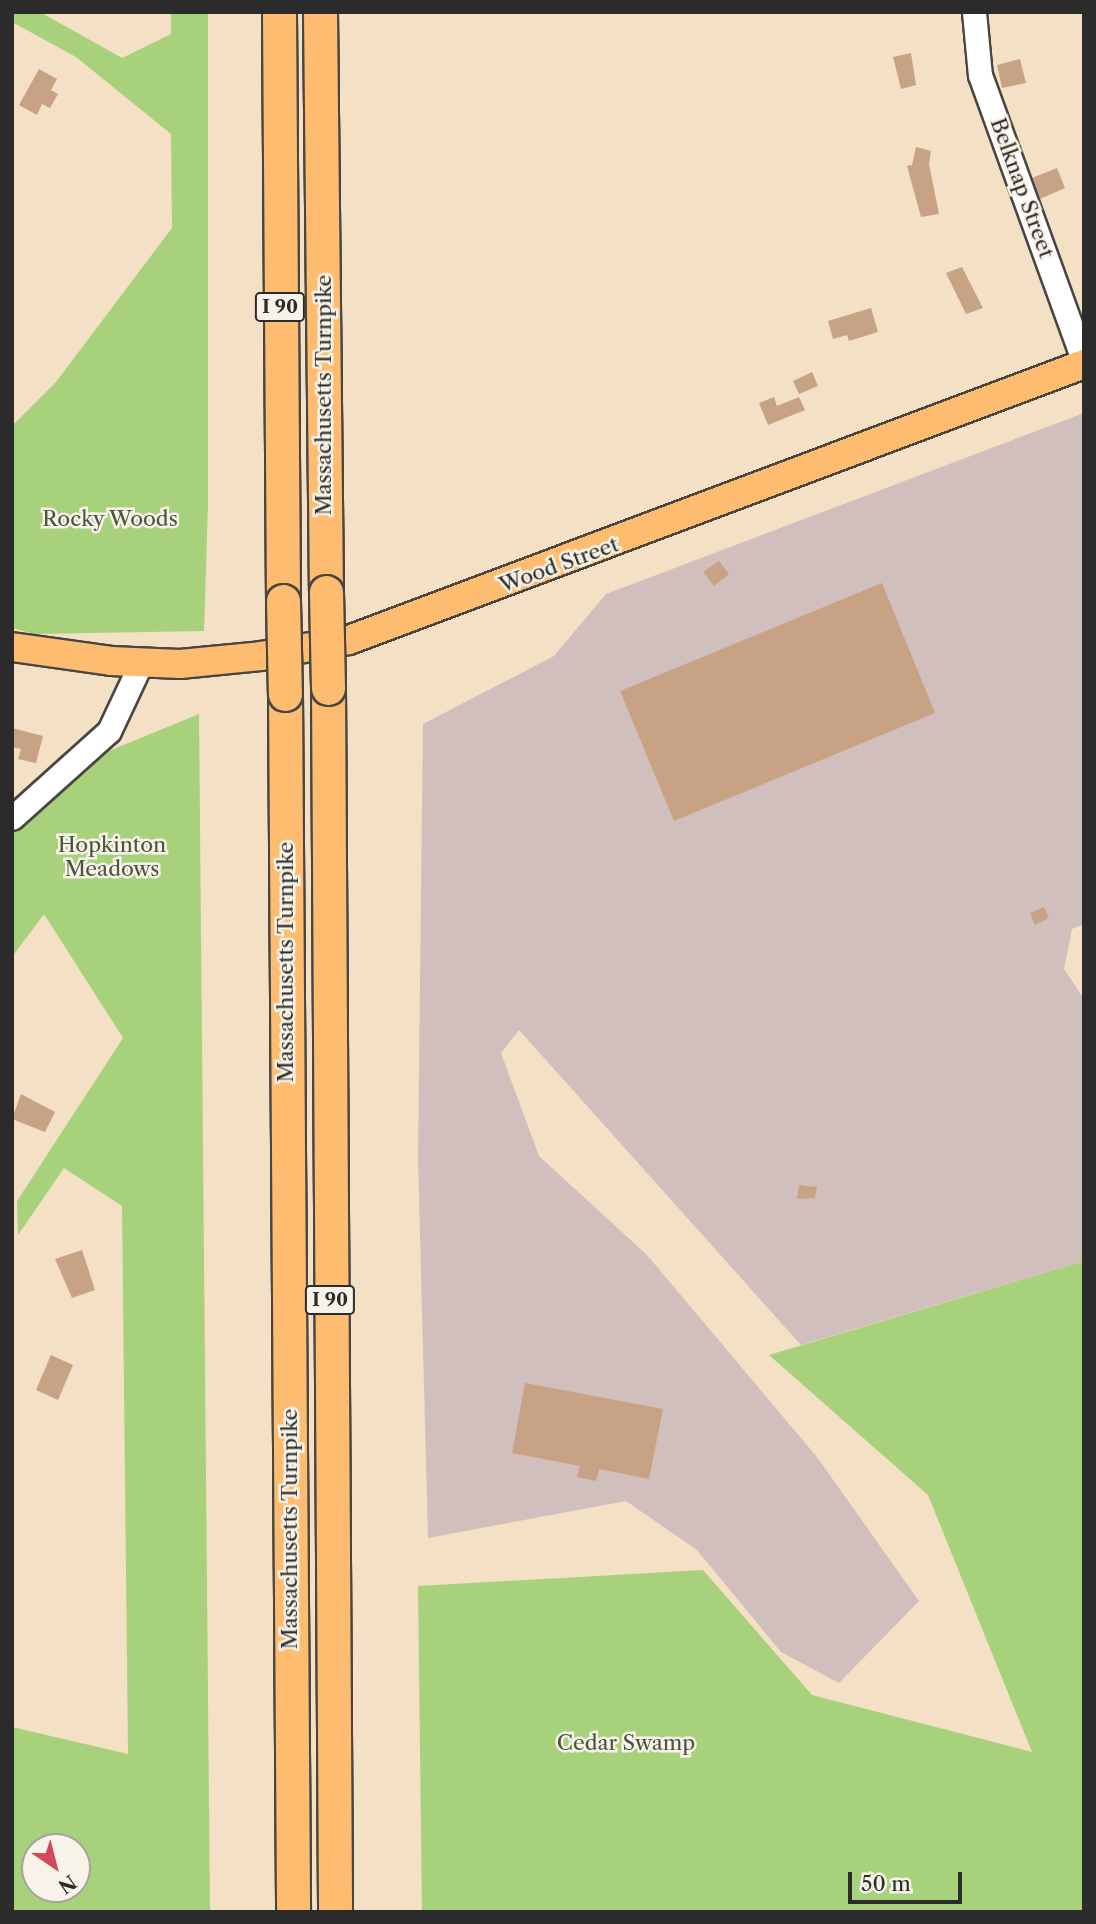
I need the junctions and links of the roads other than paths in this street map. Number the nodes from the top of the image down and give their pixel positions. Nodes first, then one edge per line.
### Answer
1 (279, 12) edge
2 (320, 12) edge
3 (974, 12) edge
4 (1084, 363) edge
5 (12, 647) edge
6 (141, 663) junction
7 (12, 818) edge
8 (293, 1912) edge
9 (335, 1912) edge

1 - 8 highway, Massachusetts Turnpike / I 90, bridge
2 - 9 highway, Massachusetts Turnpike / I 90, bridge
3 - 4 street, Belknap Street
4 - 6 main road, Wood Street
5 - 6 main road, Wood Street
6 - 7 street

